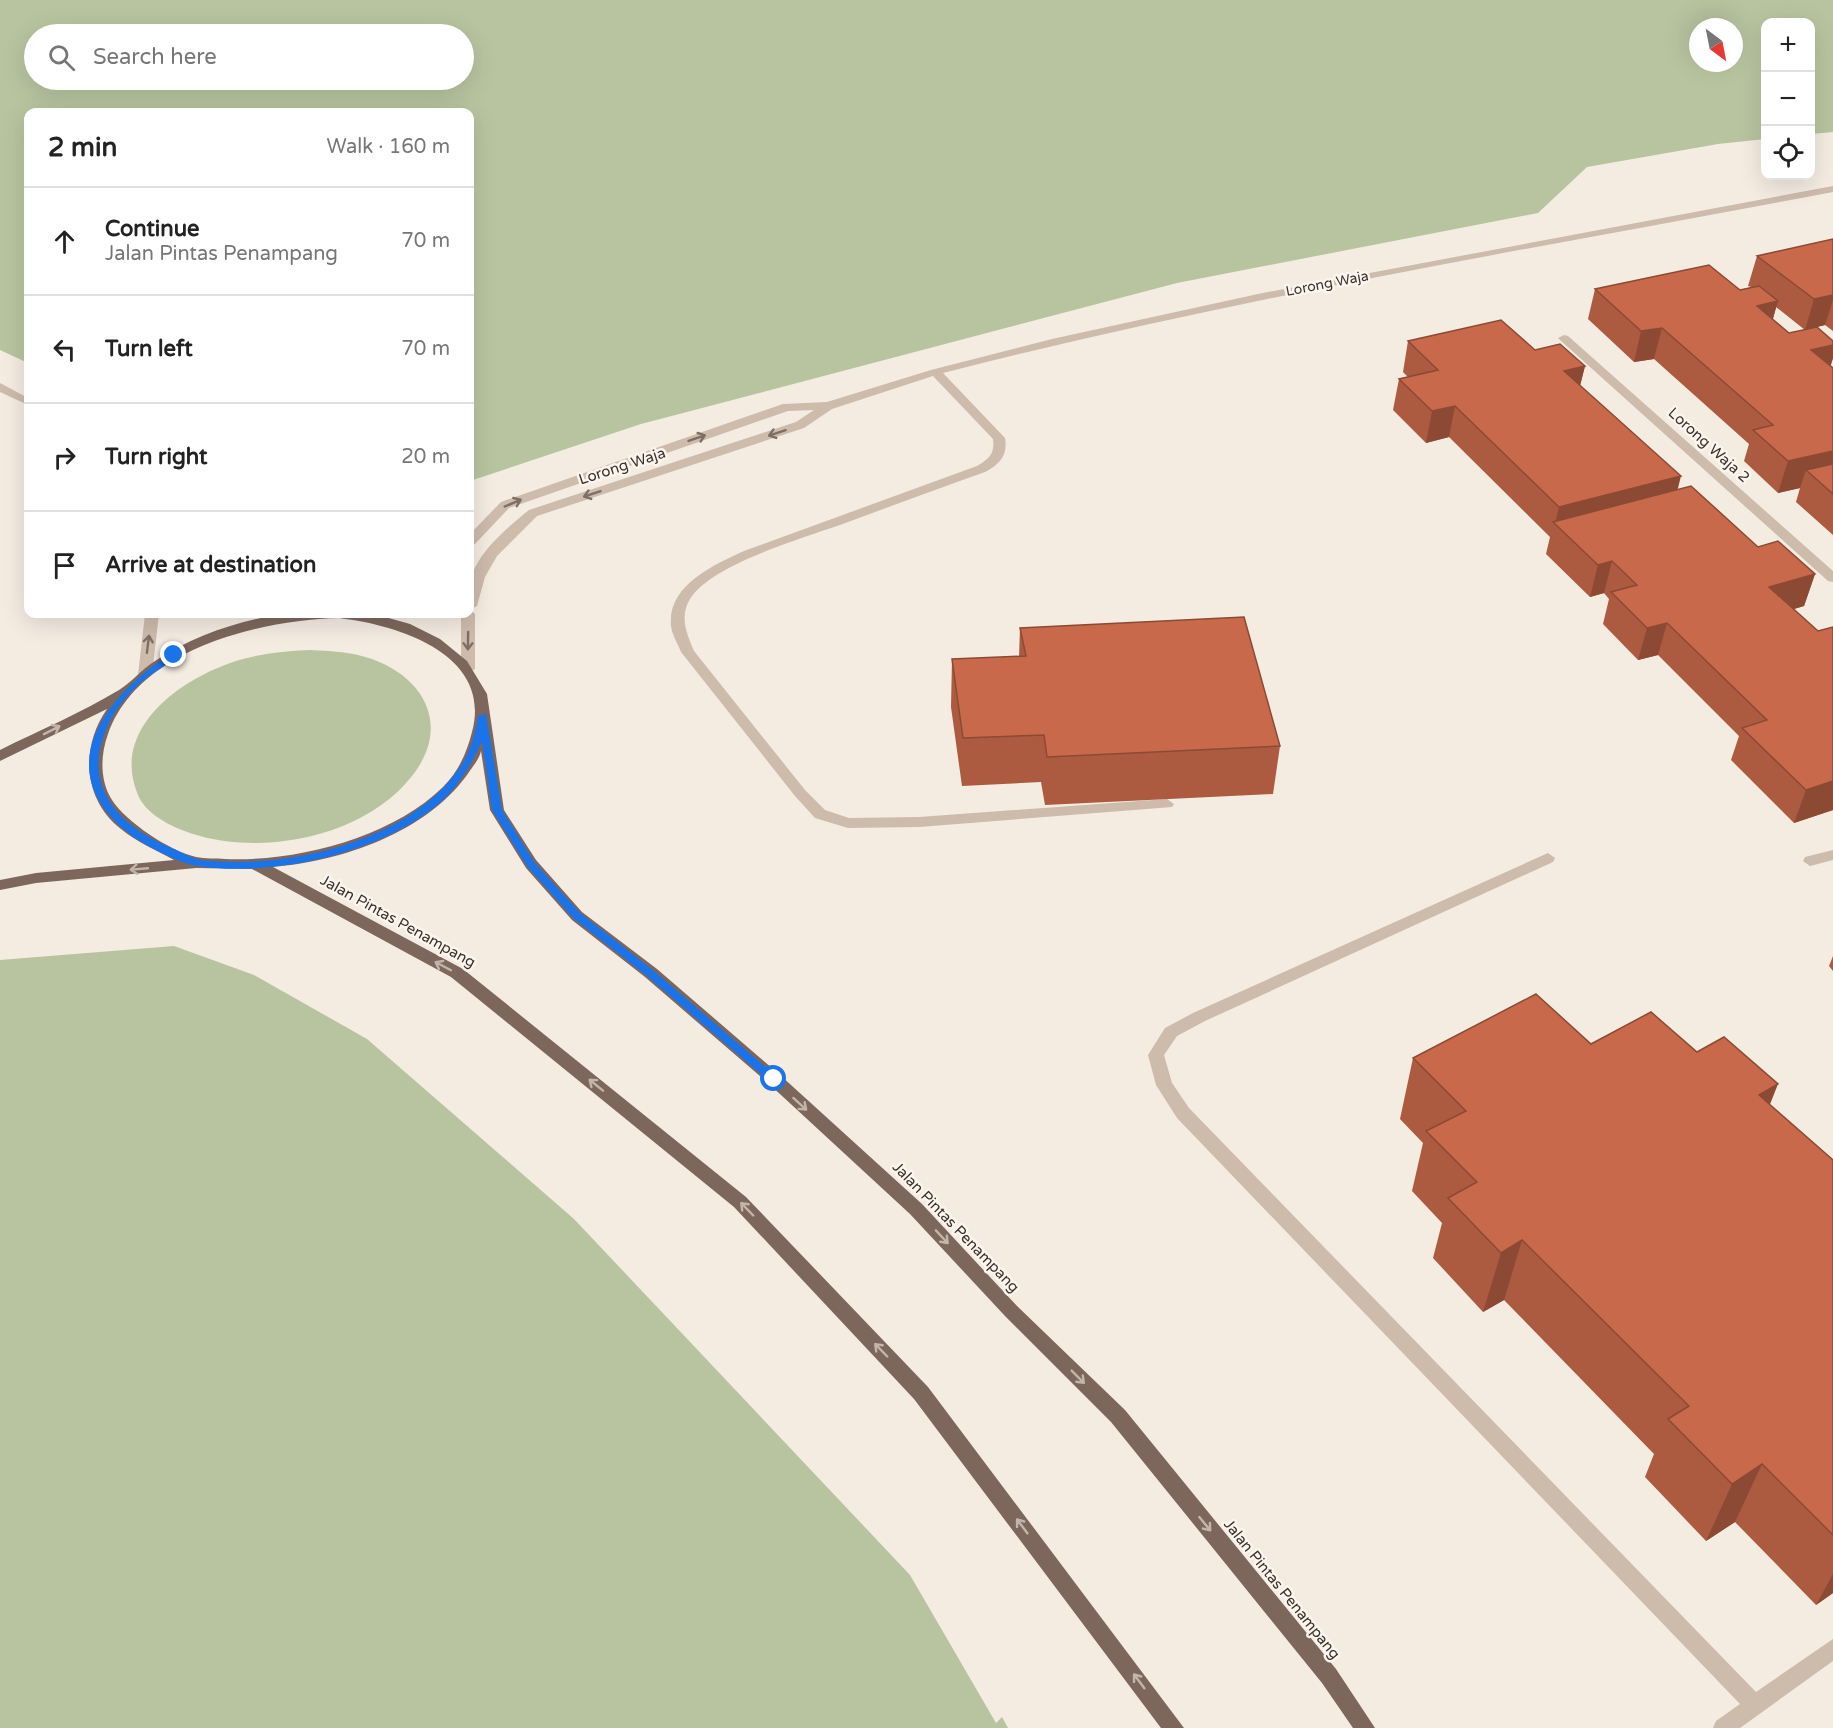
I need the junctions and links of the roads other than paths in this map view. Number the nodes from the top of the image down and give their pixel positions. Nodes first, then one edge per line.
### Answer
1 (1833, 189) edge
2 (1564, 338) dead end
3 (935, 372) junction
4 (0, 387) edge
5 (24, 400) edge
6 (828, 406) junction
7 (474, 537) edge
8 (1833, 578) edge
9 (474, 580) edge
10 (152, 618) edge
11 (299, 618) edge
12 (386, 618) edge
13 (468, 618) edge
14 (468, 669) junction
15 (145, 675) junction
16 (127, 692) junction
17 (483, 716) junction
18 (0, 756) edge
19 (1167, 804) dead end
20 (1833, 855) edge
21 (1548, 858) dead end
22 (1810, 861) dead end
23 (198, 863) junction
24 (255, 864) junction
25 (0, 885) edge
26 (1833, 1649) edge
27 (1755, 1705) junction
28 (1174, 1728) edge
29 (1365, 1728) edge
30 (1723, 1728) edge

1 - 3 street, Lorong Waja
2 - 8 street, Lorong Waja 2
3 - 6 street, Lorong Waja
3 - 19 street
4 - 5 street
7 -> 6 street, Lorong Waja
6 -> 9 street, Lorong Waja
15 -> 10 street
11 - 15 main road
12 - 14 main road
13 -> 14 street
14 - 17 main road, Jalan Pintas Penampang
15 - 16 main road
18 -> 16 main road
16 - 23 main road
17 - 24 main road
17 -> 29 main road, Jalan Pintas Penampang
20 - 22 street
21 - 27 street
23 - 24 main road
23 -> 25 main road
28 -> 24 main road, Jalan Pintas Penampang
26 - 27 street
27 - 30 street

